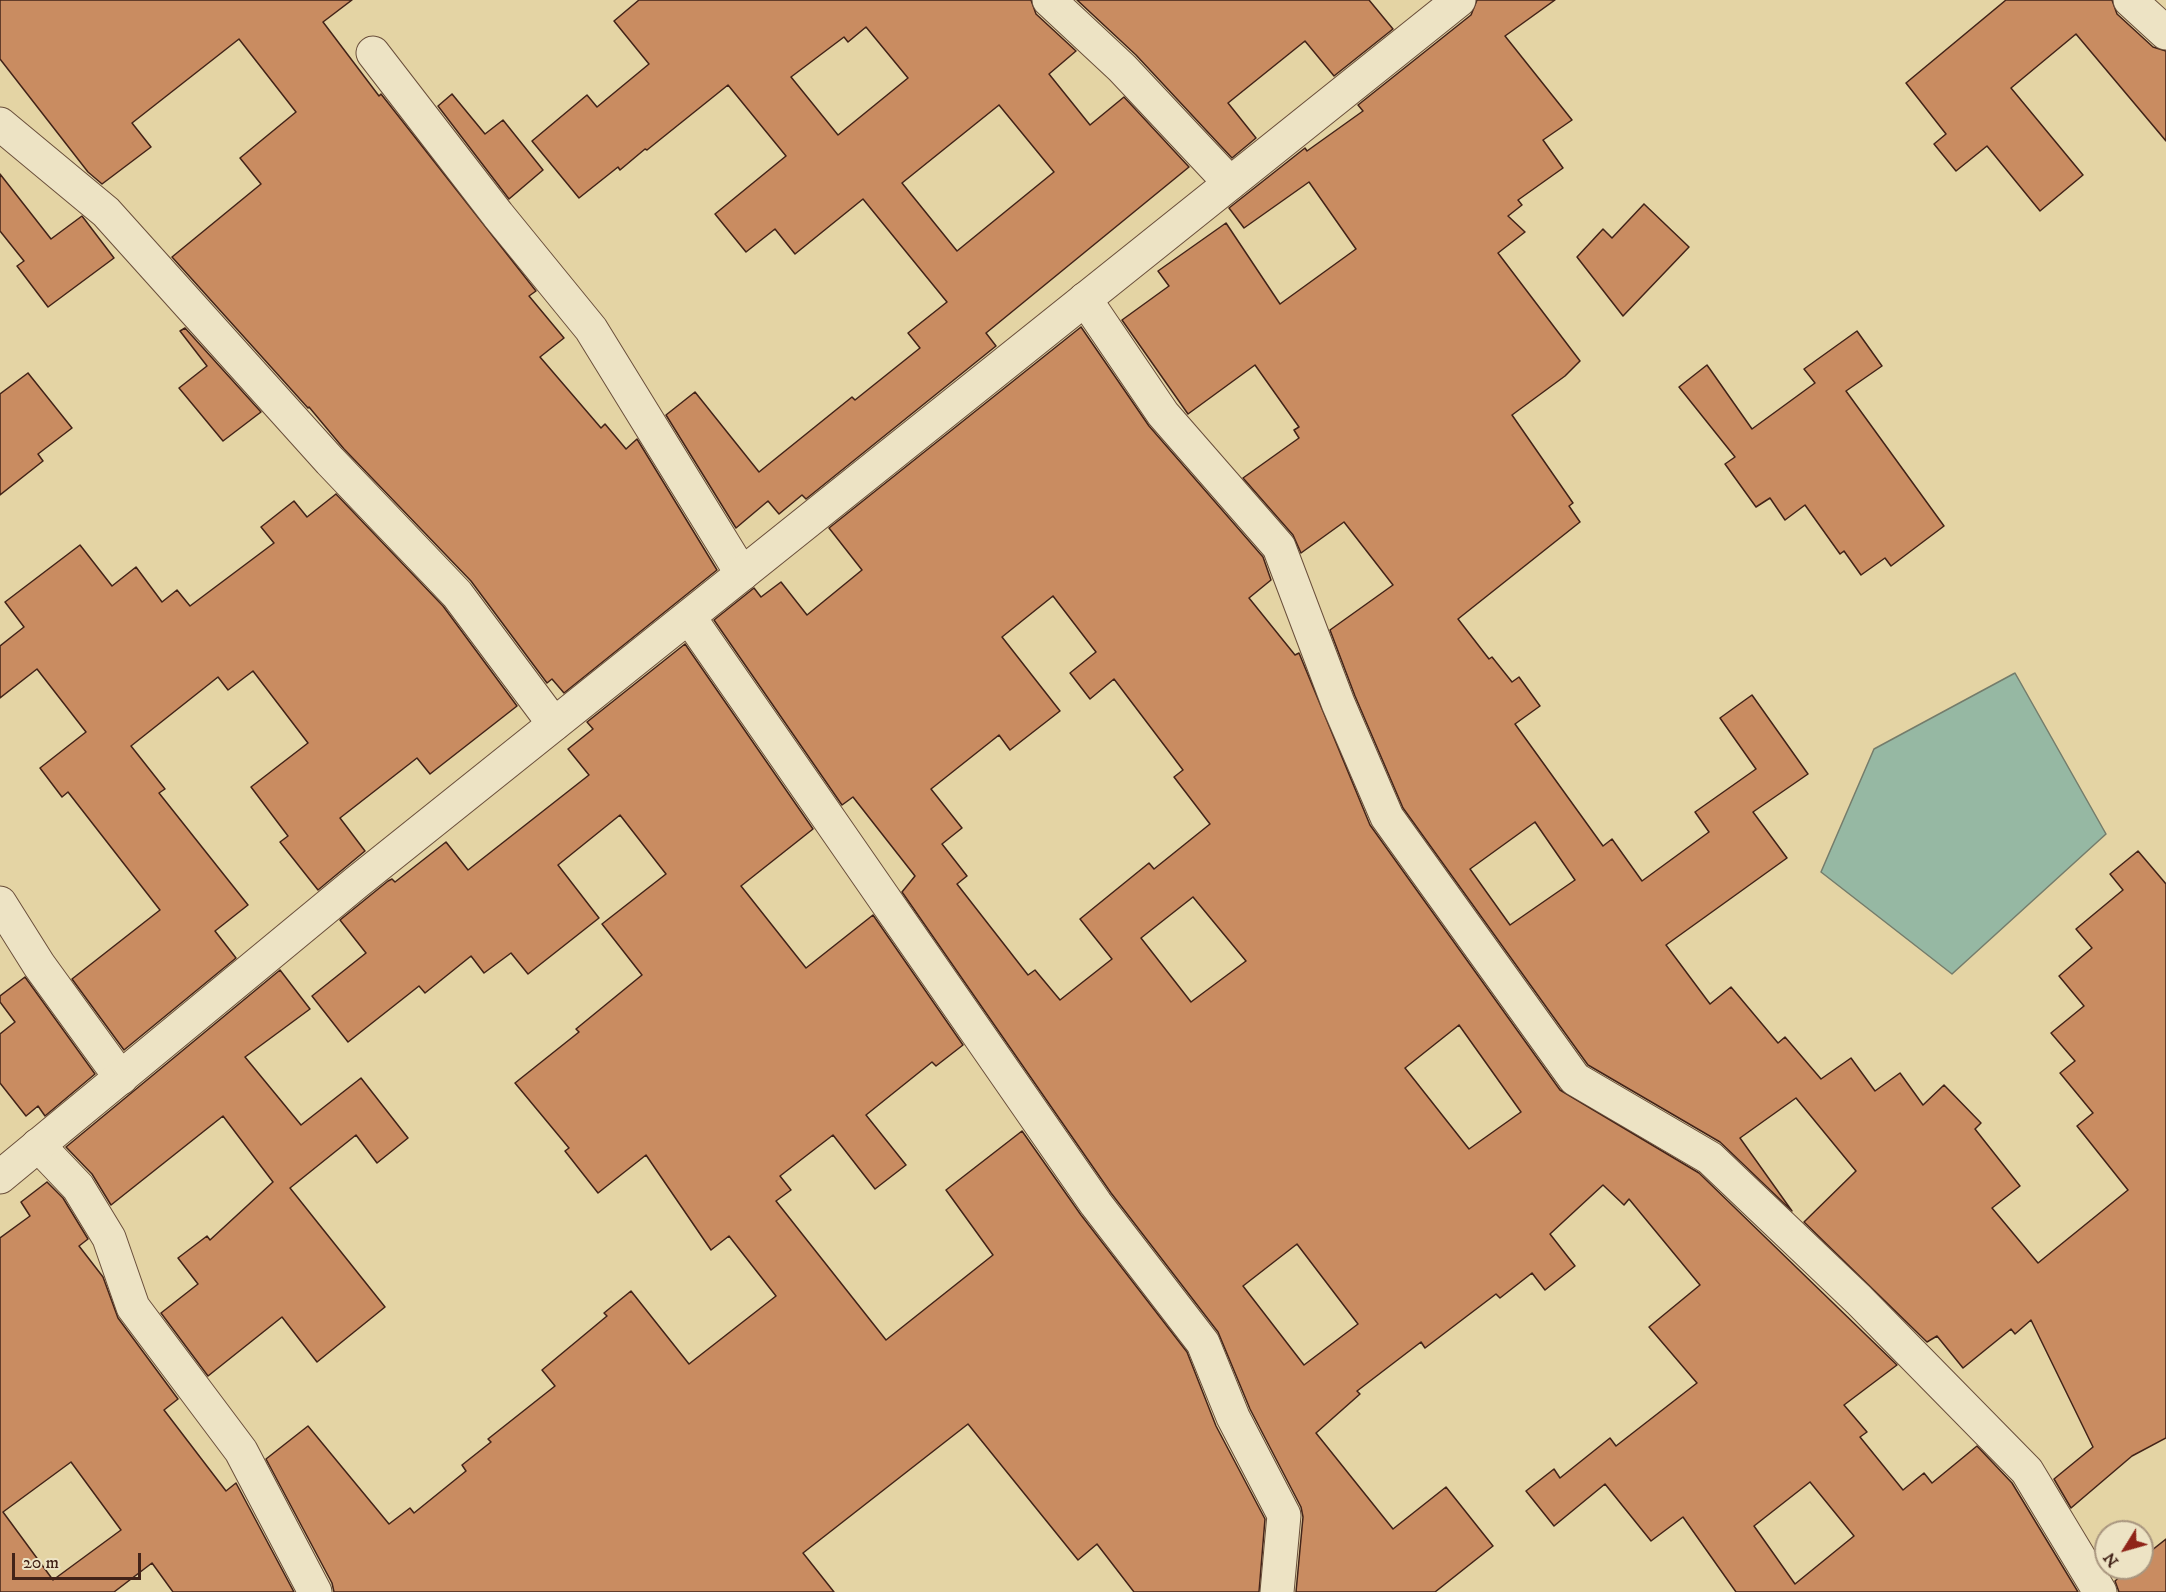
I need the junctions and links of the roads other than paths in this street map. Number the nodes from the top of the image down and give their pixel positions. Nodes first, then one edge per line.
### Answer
1 (1049, 0) edge
2 (1459, 0) edge
3 (2130, 0) edge
4 (2166, 33) edge
5 (373, 53) dead end
6 (0, 124) edge
7 (1230, 183) junction
8 (1085, 299) junction
9 (742, 574) junction
10 (689, 617) junction
11 (554, 724) junction
12 (0, 903) edge
13 (120, 1078) junction
14 (38, 1145) junction
15 (0, 1177) edge
16 (315, 1592) edge
17 (1277, 1592) edge
18 (2100, 1592) edge

1 - 7 street
2 - 7 street
3 - 4 street
5 - 9 street
6 - 11 street
7 - 8 street
8 - 9 street
8 - 18 street
9 - 10 street
10 - 11 street
10 - 17 street
11 - 13 street
12 - 13 street
13 - 14 street
14 - 15 street
14 - 16 street

